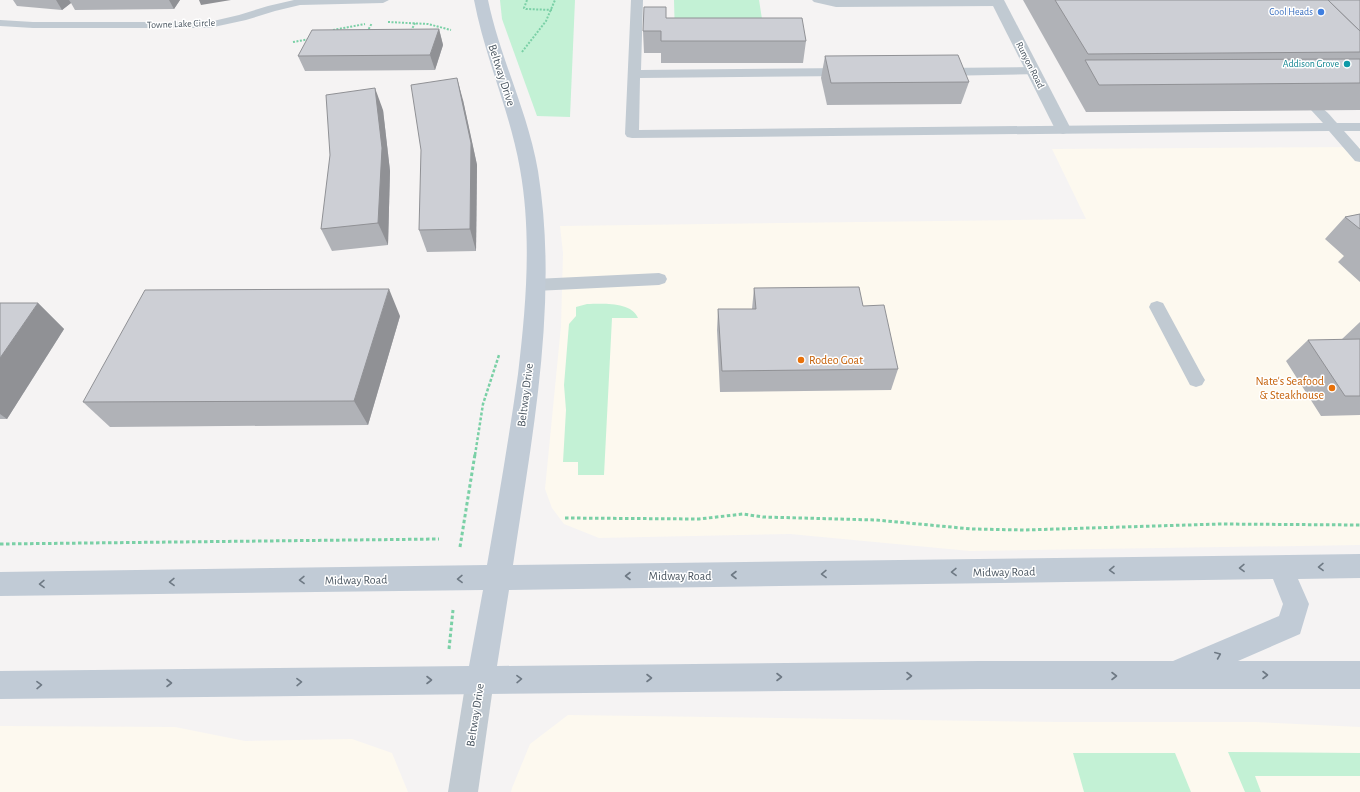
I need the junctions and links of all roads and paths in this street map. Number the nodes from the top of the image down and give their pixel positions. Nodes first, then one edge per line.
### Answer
1 (383, 0) edge
2 (481, 0) edge
3 (527, 0) edge
4 (555, 0) edge
5 (638, 0) edge
6 (818, 0) edge
7 (997, 1) edge
8 (552, 10) junction
9 (383, 22) dead end
10 (415, 22) junction
11 (0, 23) edge
12 (372, 23) junction
13 (377, 23) dead end
14 (440, 26) junction
15 (451, 30) dead end
16 (332, 31) edge
17 (438, 32) edge
18 (366, 34) edge
19 (410, 34) edge
20 (314, 38) edge
21 (293, 42) dead end
22 (520, 54) dead end
23 (1033, 71) junction
24 (858, 72) edge
25 (930, 72) edge
26 (635, 74) junction
27 (1318, 110) edge
28 (1360, 127) edge
29 (1333, 128) junction
30 (1063, 129) junction
31 (1360, 158) edge
32 (659, 279) dead end
33 (535, 285) junction
34 (1157, 307) dead end
35 (501, 349) dead end
36 (1196, 380) dead end
37 (565, 518) dead end
38 (1360, 525) edge
39 (462, 535) dead end
40 (439, 539) dead end
41 (0, 544) edge
42 (1360, 566) edge
43 (1281, 568) junction
44 (499, 578) junction
45 (0, 584) edge
46 (1360, 675) edge
47 (1170, 676) junction
48 (480, 680) junction
49 (0, 686) edge
50 (463, 792) edge

1 - 11 lane, Towne Lake Circle
2 - 33 main road, Beltway Drive
3 - 8 path
4 - 8 path
5 - 26 lane
6 - 7 lane
7 - 23 street, Runyon Road
8 - 22 path
9 - 10 path
10 - 14 path
10 - 19 path
12 - 13 path
12 - 16 path
12 - 18 path
14 - 15 path
14 - 17 path
20 - 21 path
23 - 25 lane
23 - 30 street, Runyon Road
24 - 26 lane
26 - 30 lane
27 - 29 lane
28 - 29 lane
29 - 30 lane
29 - 31 lane
32 - 33 lane
33 - 44 main road, Beltway Drive
34 - 36 lane
35 - 39 path
37 - 38 path
40 - 41 path
42 -> 43 main road, Midway Road
43 -> 44 main road, Midway Road
47 -> 43 main road
44 -> 45 main road, Midway Road
44 - 48 main road, Beltway Drive
47 -> 46 main road
48 -> 47 main road
49 -> 48 main road
48 - 50 street, Beltway Drive

